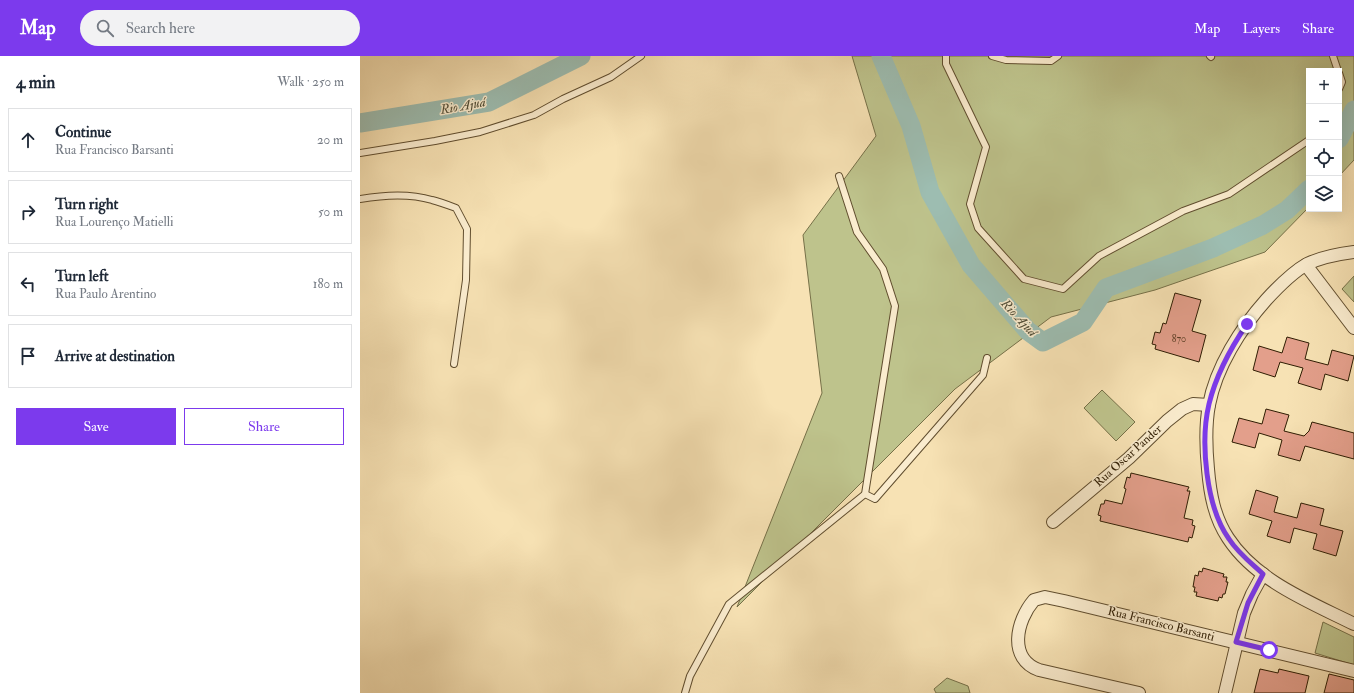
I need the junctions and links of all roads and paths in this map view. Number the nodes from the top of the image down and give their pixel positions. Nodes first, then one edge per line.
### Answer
1 (641, 56) edge
2 (946, 56) edge
3 (992, 56) edge
4 (1058, 56) edge
5 (1333, 56) edge
6 (1338, 68) edge
7 (1306, 142) edge
8 (360, 153) edge
9 (839, 176) dead end
10 (360, 199) edge
11 (1354, 252) edge
12 (1306, 265) junction
13 (1354, 328) edge
14 (987, 358) dead end
15 (454, 364) dead end
16 (1209, 405) junction
17 (864, 494) junction
18 (1053, 522) dead end
19 (1263, 574) junction
20 (1354, 624) edge
21 (1236, 642) junction
22 (1354, 671) edge
23 (685, 693) edge
24 (1139, 693) edge
25 (1224, 693) edge

1 - 8 lane
2 - 7 lane
3 - 4 lane
5 - 6 lane
9 - 17 lane
10 - 15 lane
11 - 12 street
12 - 13 street
12 - 16 street
14 - 17 lane
16 - 18 street, Rua Oscar Pander
16 - 19 street
17 - 23 lane
19 - 20 street
19 - 21 street
21 - 22 street, Rua Francisco Barsanti
21 - 24 street, Rua Francisco Barsanti
21 - 25 street

